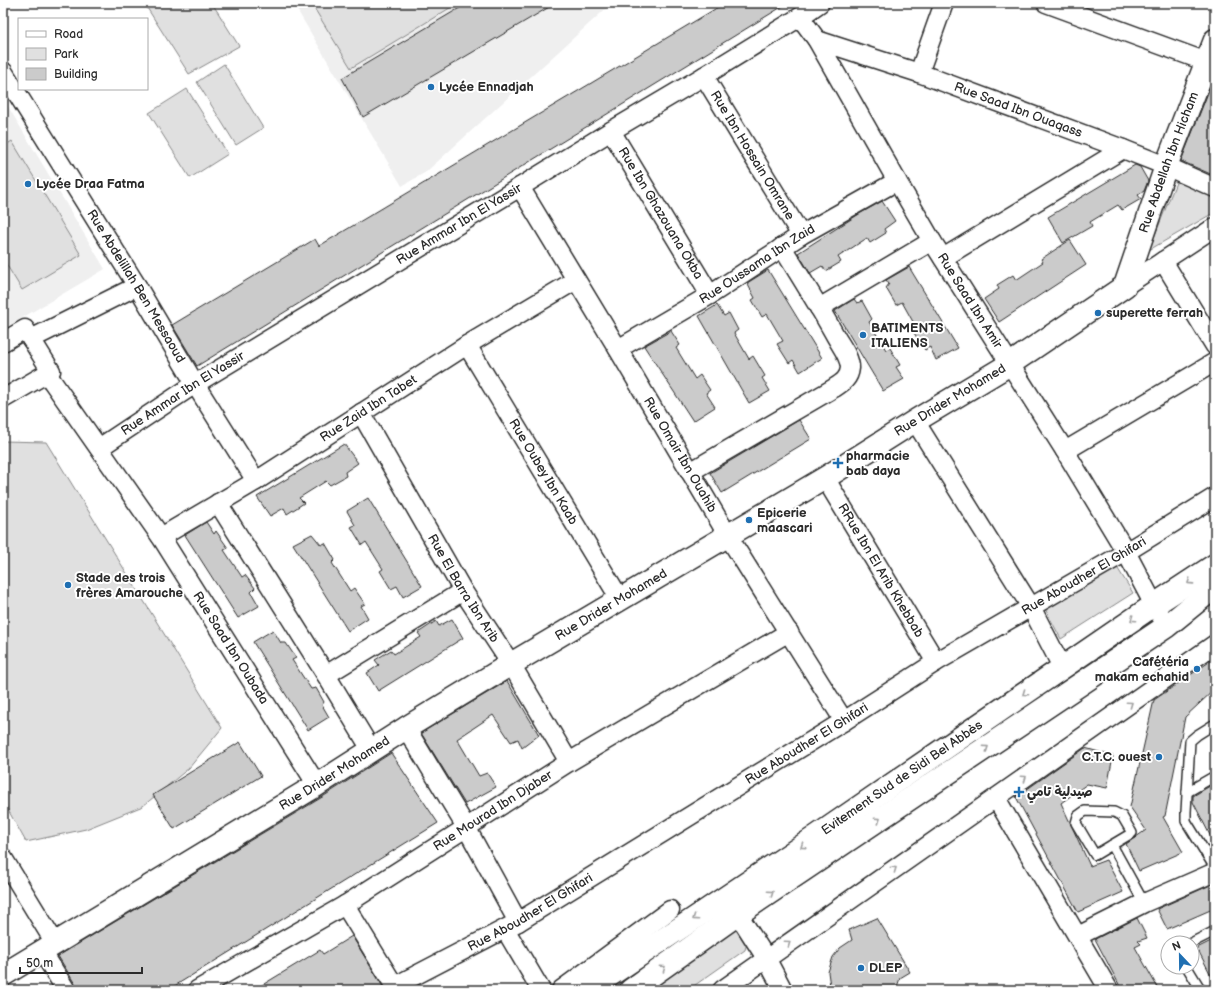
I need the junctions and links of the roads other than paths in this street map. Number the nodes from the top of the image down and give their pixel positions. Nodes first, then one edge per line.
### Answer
1 (820, 3) edge
2 (944, 3) edge
3 (1046, 3) edge
4 (800, 17) junction
5 (817, 40) junction
6 (1215, 40) edge
7 (1211, 64) edge
8 (3, 71) edge
9 (919, 73) junction
10 (704, 76) junction
11 (611, 131) junction
12 (1124, 149) junction
13 (1166, 166) junction
14 (897, 181) junction
15 (520, 188) junction
16 (1215, 188) edge
17 (1215, 227) edge
18 (801, 235) junction
19 (932, 241) junction
20 (782, 246) junction
21 (943, 258) junction
22 (1163, 262) junction
23 (576, 280) junction
24 (137, 286) junction
25 (1125, 286) junction
26 (710, 295) junction
27 (820, 308) junction
28 (31, 339) junction
29 (3, 342) edge
30 (467, 345) junction
31 (1215, 346) edge
32 (618, 349) junction
33 (1215, 362) edge
34 (1010, 364) junction
35 (47, 374) junction
36 (195, 384) junction
37 (3, 399) edge
38 (361, 413) junction
39 (915, 421) junction
40 (99, 448) junction
41 (1066, 451) junction
42 (690, 472) junction
43 (825, 478) junction
44 (256, 481) junction
45 (1215, 496) edge
46 (218, 503) junction
47 (728, 536) junction
48 (161, 537) junction
49 (1126, 552) junction
50 (1215, 565) edge
51 (1215, 587) edge
52 (463, 591) junction
53 (620, 599) junction
54 (1154, 605) junction
55 (1031, 607) junction
56 (1171, 623) junction
57 (789, 632) junction
58 (1215, 644) edge
59 (936, 662) junction
60 (511, 664) junction
61 (1062, 667) junction
62 (326, 675) junction
63 (844, 721) junction
64 (406, 728) junction
65 (1215, 729) edge
66 (372, 751) junction
67 (570, 762) junction
68 (1215, 776) edge
69 (317, 785) junction
70 (1187, 792) junction
71 (996, 798) junction
72 (466, 827) junction
73 (1112, 845) junction
74 (3, 858) edge
75 (1215, 868) edge
76 (1215, 872) edge
77 (1144, 903) junction
78 (345, 904) junction
79 (670, 910) dead end
80 (738, 914) junction
81 (512, 926) junction
82 (1215, 931) edge
83 (1078, 936) junction
84 (1200, 938) edge
85 (49, 947) junction
86 (766, 958) junction
87 (3, 975) edge
88 (1192, 975) edge
89 (396, 988) edge
90 (66, 990) edge
91 (197, 990) edge
92 (541, 990) edge
93 (561, 990) edge
94 (588, 990) edge
95 (631, 990) edge
96 (722, 990) edge
97 (783, 990) edge
98 (1109, 990) edge
99 (1201, 990) edge

1 - 4 street, Rue Ammar Ibn El Yassir
2 - 9 street
3 - 7 street
4 - 5 street, Rue Saad Ibn Amir
4 - 10 street, Rue Ammar Ibn El Yassir
5 - 9 street, Rue Saad Ibn Ouaqass
5 - 14 street, Rue Saad Ibn Amir
6 - 7 main road, Rue Abdellah Ibn Hicham
7 - 13 main road, Rue Abdellah Ibn Hicham
8 - 24 street, Rue Abdelillah Ben Messaoud
9 - 12 street, Rue Saad Ibn Ouaqass
10 - 11 street, Rue Ammar Ibn El Yassir
10 - 18 street, Rue Ibn Hossain Omrane
11 - 15 street, Rue Ammar Ibn El Yassir
11 - 26 street, Rue Ibn Ghazouana Okba
12 - 13 street, Rue Saad Ibn Ouaqass
12 - 21 street
13 - 16 street, Rue Saad Ibn Ouaqass
13 - 25 main road, Rue Abdellah Ibn Hicham
14 - 18 street, Rue Oussama Ibn Zaid
14 - 19 street, Rue Saad Ibn Amir
15 - 23 street, Rue Omair Ibn Ouahib
15 - 36 street, Rue Ammar Ibn El Yassir
17 - 22 street, Rue Drider Mohamed
18 - 20 street, Rue Oussama Ibn Zaid
19 - 21 street, Rue Saad Ibn Amir
19 - 27 street
20 - 26 street, Rue Oussama Ibn Zaid
20 - 27 street
21 - 34 street, Rue Saad Ibn Amir
22 - 25 street, Rue Drider Mohamed
22 - 31 street
23 - 30 street, Rue Zaid Ibn Tabet
23 - 32 street, Rue Omair Ibn Ouahib
24 - 28 street
24 - 36 street, Rue Abdelillah Ben Messaoud
25 - 34 main road, Rue Drider Mohamed
26 - 32 street, Rue Oussama Ibn Zaid
27 - 42 street
28 - 29 street
28 - 35 street
30 - 38 street, Rue Zaid Ibn Tabet
30 - 53 street, Rue Oubey Ibn Kaab
32 - 42 street, Rue Omair Ibn Ouahib
33 - 41 street
34 - 39 main road, Rue Drider Mohamed
34 - 41 street, Rue Saad Ibn Amir
35 - 37 street
35 - 40 street, Rue Saad Ibn Oubada
36 - 40 street, Rue Ammar Ibn El Yassir
36 - 44 street, Rue Abdelillah Ben Messaoud
38 - 44 street, Rue Zaid Ibn Tabet
38 - 52 street, Rue El Barra Ibn Arib
39 - 43 main road, Rue Drider Mohamed
39 - 55 street
40 - 48 street, Rue Saad Ibn Oubada
41 - 49 street, Rue Saad Ibn Amir
42 - 47 street, Rue Omair Ibn Ouahib
43 - 47 main road, Rue Drider Mohamed
43 - 59 street, RRue Ibn El Arib Khebbab
44 - 46 street, Rue Zaid Ibn Tabet
45 - 49 street, Rue Aboudher El Ghifari
46 - 48 street, Rue Zaid Ibn Tabet
46 - 62 street
47 - 53 main road, Rue Drider Mohamed
47 - 57 street, Rue Omair Ibn Ouahib
48 - 69 street, Rue Saad Ibn Oubada
49 - 54 street, Rue Saad Ibn Amir
49 - 55 street, Rue Aboudher El Ghifari
50 -> 54 main road, Evitement Sud de Sidi Bel Abbès
51 - 56 main road, Evitement Sud de Sidi Bel Abbès
52 - 60 street, Rue El Barra Ibn Arib
52 - 62 street
53 - 60 main road, Rue Drider Mohamed
54 - 56 street, Rue Saad Ibn Amir
54 -> 61 main road, Evitement Sud de Sidi Bel Abbès
55 - 59 street, Rue Aboudher El Ghifari
55 - 61 street
80 -> 56 main road, Evitement Sud de Sidi Bel Abbès
57 - 63 street, Rue Omair Ibn Ouahib
57 - 67 street, Rue Mourad Ibn Djaber
71 -> 58 street
59 - 63 street, Rue Aboudher El Ghifari
60 - 64 main road, Rue Drider Mohamed
60 - 67 street, Rue El Barra Ibn Arib
61 -> 94 main road, Evitement Sud de Sidi Bel Abbès
62 - 66 street
63 - 81 street, Rue Aboudher El Ghifari
64 - 66 main road, Rue Drider Mohamed
64 - 72 street
65 - 70 lane
66 - 69 main road, Rue Drider Mohamed
67 - 72 street, Rue Mourad Ibn Djaber
68 - 70 lane
69 - 85 main road, Rue Drider Mohamed
70 - 75 lane
71 - 83 street
86 -> 71 street
72 - 78 street, Rue Mourad Ibn Djaber
72 - 81 street
73 - 73 lane
73 - 77 lane
74 - 85 street
76 - 77 street
77 - 83 street
78 - 89 street
78 - 91 street, Rue Mourad Ibn Djaber
79 - 93 street
80 - 86 street
95 -> 80 main road, Evitement Sud de Sidi Bel Abbès
81 - 89 street, Rue Aboudher El Ghifari
81 - 92 street
82 - 84 lane
83 - 98 street
85 - 87 main road, Rue Drider Mohamed
85 - 90 street
86 - 96 street
86 - 97 street
88 - 99 lane

